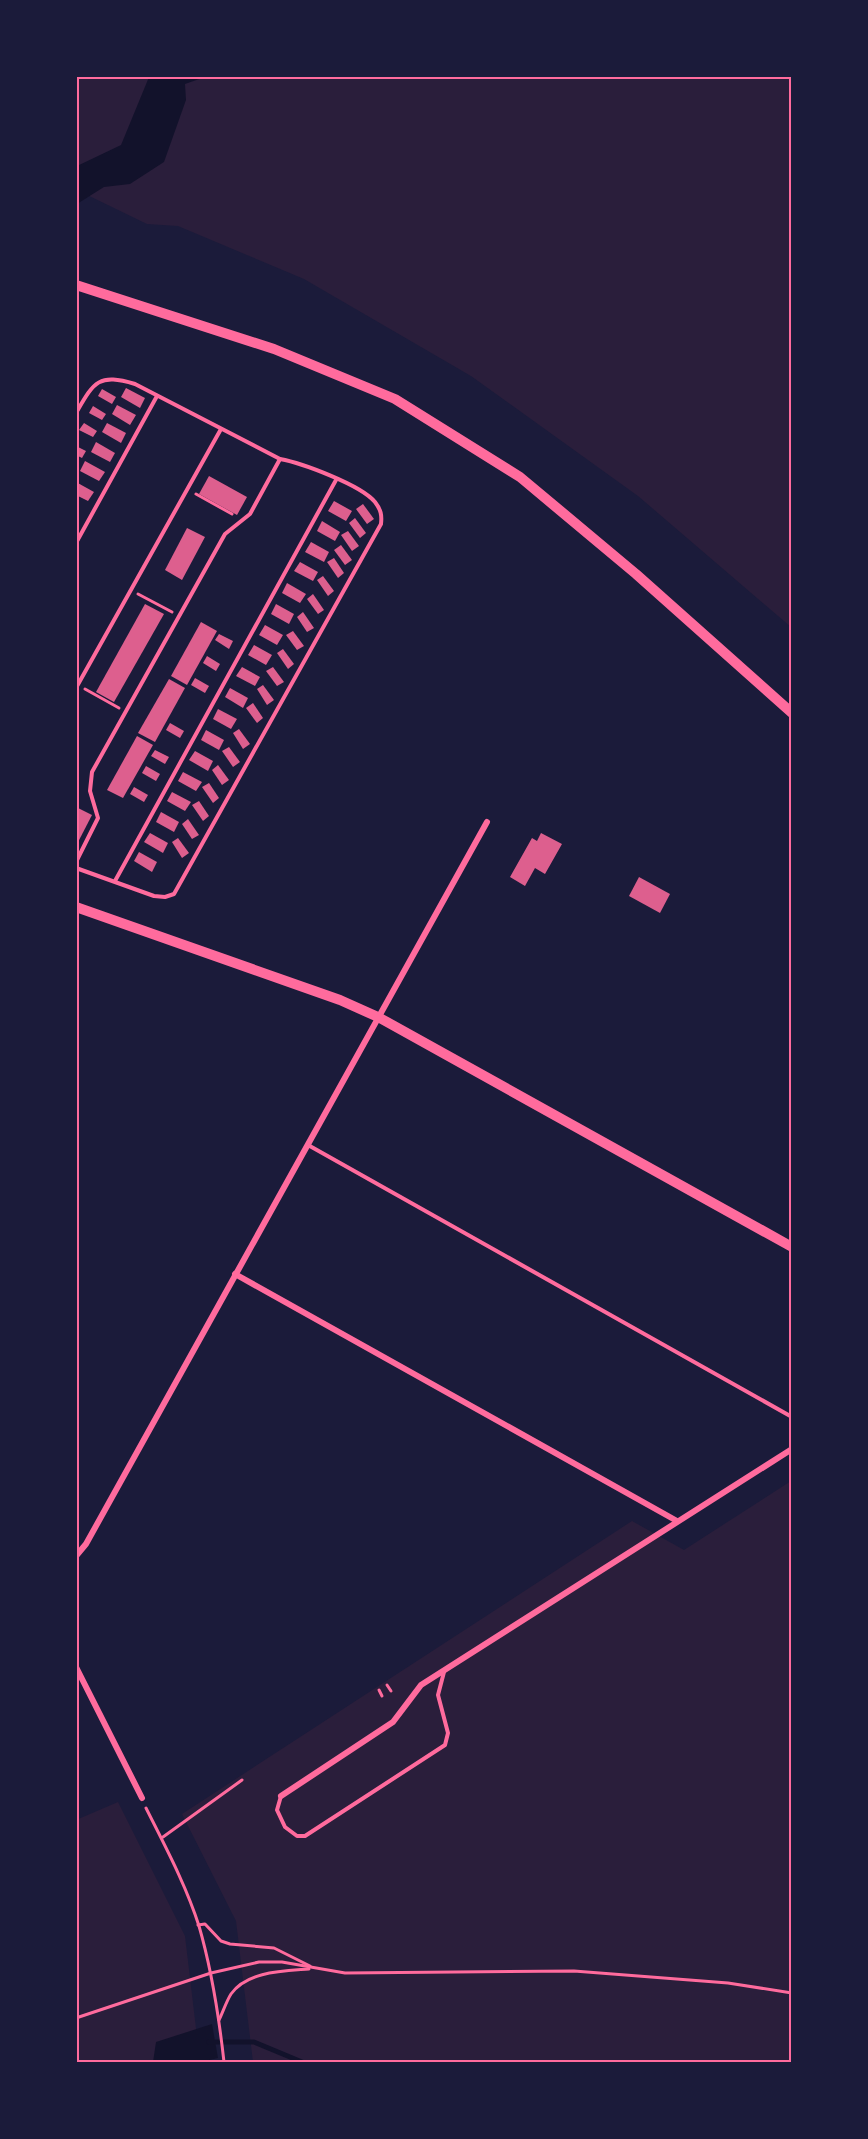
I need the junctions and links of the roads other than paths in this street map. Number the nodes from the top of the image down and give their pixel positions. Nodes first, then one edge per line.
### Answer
1 (76, 285) edge
2 (157, 396) junction
3 (76, 413) edge
4 (221, 429) junction
5 (280, 459) junction
6 (336, 480) junction
7 (76, 543) edge
8 (77, 687) edge
9 (792, 713) edge
10 (487, 822) dead end
11 (76, 862) edge
12 (76, 868) edge
13 (115, 881) junction
14 (76, 907) edge
15 (378, 1017) junction
16 (308, 1145) junction
17 (790, 1248) edge
18 (235, 1274) junction
19 (792, 1417) edge
20 (792, 1449) edge
21 (677, 1521) junction
22 (76, 1556) edge
23 (76, 1667) edge
24 (444, 1672) junction
25 (281, 1796) joint
26 (142, 1798) road end

1 - 9 main road
2 - 3 lane
2 - 4 lane
2 - 7 lane
4 - 5 lane
4 - 8 lane
5 - 6 lane
5 - 11 lane
6 - 13 lane
6 - 13 lane
10 - 15 street
12 - 13 lane
14 - 15 main road
15 - 16 street
15 - 17 main road
16 - 18 street
16 - 19 lane
18 - 21 street
18 - 22 street
20 - 21 street
21 - 24 street
23 - 26 street
24 - 25 street
24 - 25 lane

